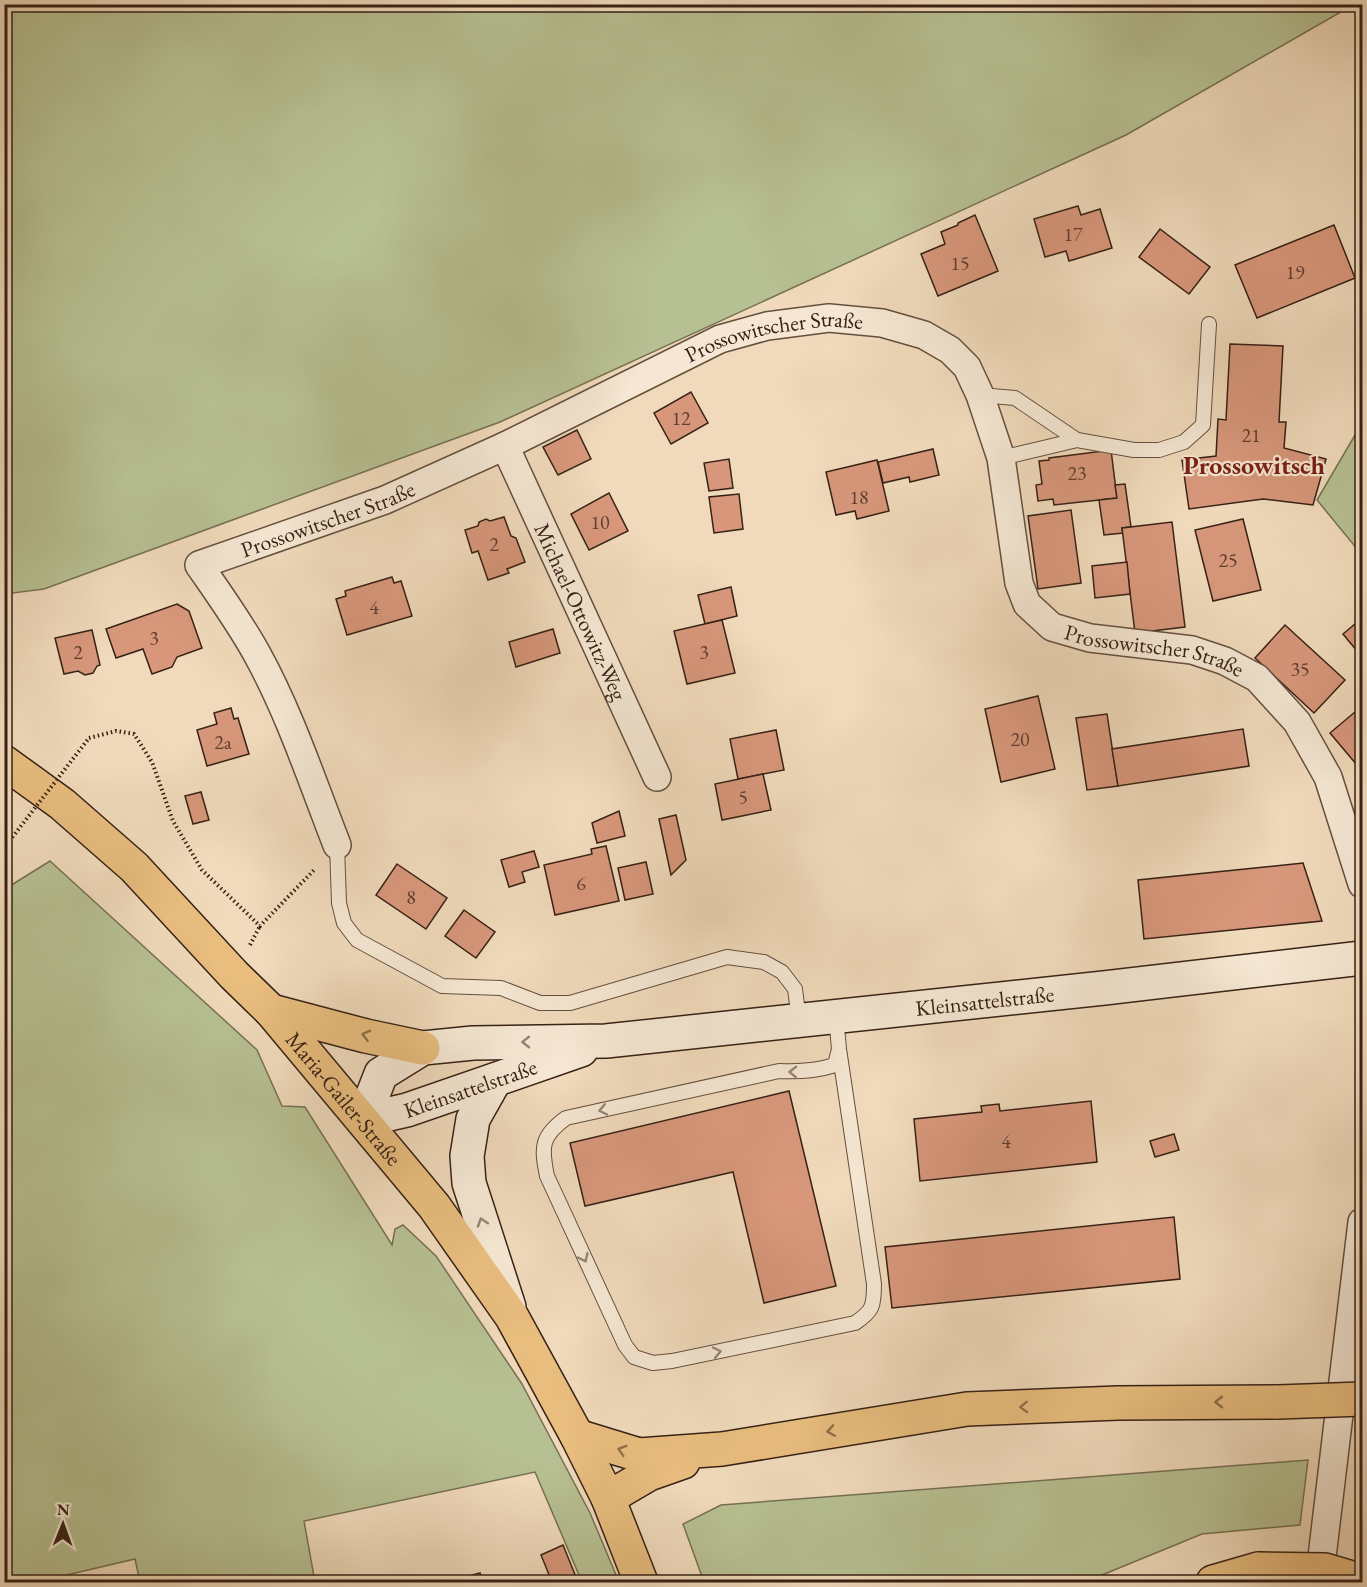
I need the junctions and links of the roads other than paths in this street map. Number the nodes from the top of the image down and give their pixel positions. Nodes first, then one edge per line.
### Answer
1 (1209, 324) dead end
2 (980, 395) junction
3 (1077, 440) junction
4 (505, 446) junction
5 (1001, 458) junction
6 (4, 762) edge
7 (657, 777) dead end
8 (337, 845) joint
9 (1362, 884) edge
10 (1362, 958) edge
11 (271, 1011) junction
12 (836, 1016) junction
13 (799, 1020) junction
14 (606, 1041) junction
15 (423, 1048) junction
16 (839, 1049) junction
17 (495, 1080) junction
18 (363, 1120) junction
19 (1362, 1222) edge
20 (512, 1317) junction
21 (1362, 1399) edge
22 (577, 1436) junction
23 (722, 1449) junction
24 (608, 1497) junction
25 (1362, 1581) edge
26 (641, 1582) edge
27 (1213, 1582) edge
28 (1319, 1582) edge

1 - 3 lane
2 - 3 lane
2 - 4 street, Prossowitscher Straße
2 - 5 street, Prossowitscher Straße
3 - 5 lane
4 - 7 street, Michael-Ottowitz-Weg
4 - 8 street, Prossowitscher Straße
5 - 9 street, Prossowitscher Straße
6 - 11 main road, Maria-Gailer-Straße
8 - 13 lane
10 - 12 main road, Kleinsattelstraße
15 -> 11 main road
11 - 18 main road, Maria-Gailer-Straße
12 - 13 main road, Kleinsattelstraße
12 - 16 lane
13 - 14 main road, Kleinsattelstraße
14 -> 15 main road, Kleinsattelstraße
14 - 17 main road, Kleinsattelstraße
15 - 18 main road, Kleinsattelstraße
16 -> 16 lane
17 - 18 main road, Kleinsattelstraße
20 -> 17 main road
18 - 20 main road, Maria-Gailer-Straße
19 - 28 street
20 - 22 main road, Maria-Gailer-Straße
21 -> 23 main road, bridge
23 -> 22 main road
22 - 24 main road, Maria-Gailer-Straße
23 - 24 main road
24 - 26 main road, Maria-Gailer-Straße
25 - 27 main road, bridge

